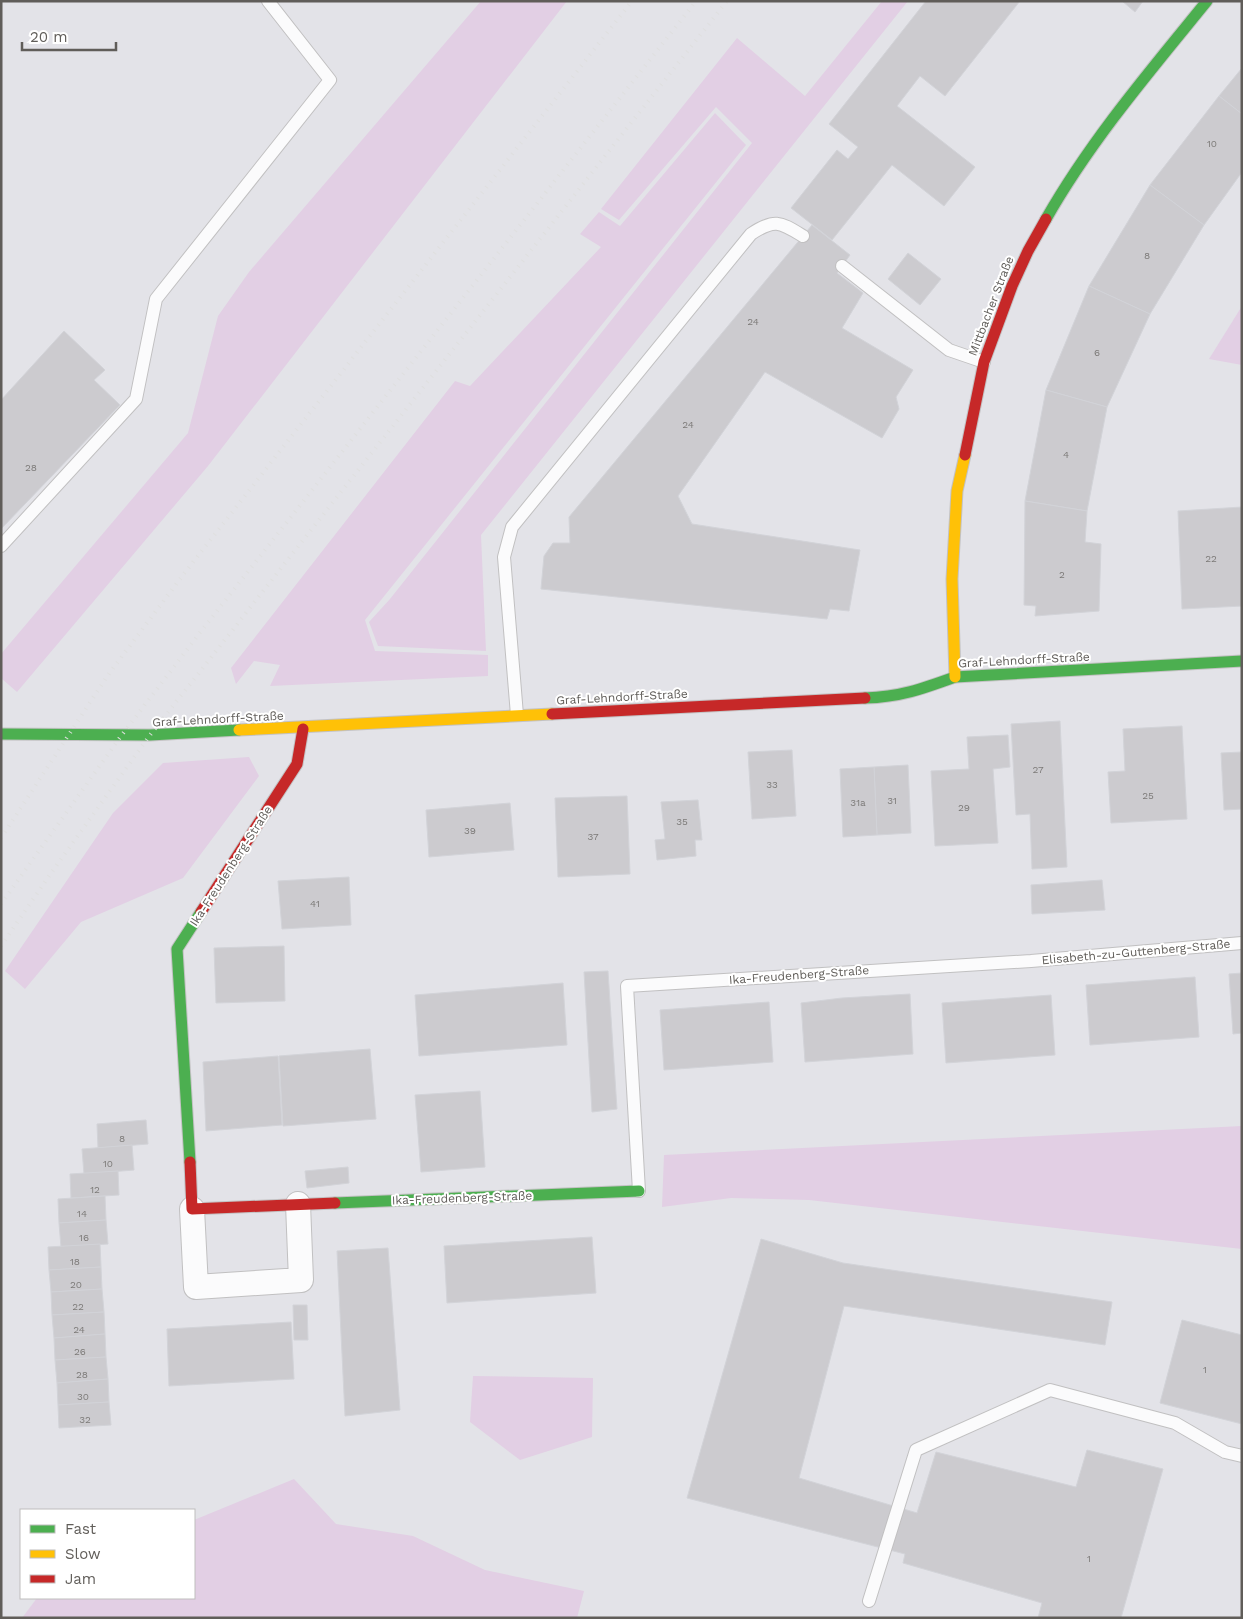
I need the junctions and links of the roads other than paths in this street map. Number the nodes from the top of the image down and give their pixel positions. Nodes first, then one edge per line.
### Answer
1 (268, 1) edge
2 (1207, 1) edge
3 (802, 236) dead end
4 (842, 266) dead end
5 (984, 362) junction
6 (1, 546) edge
7 (1242, 661) edge
8 (954, 677) junction
9 (517, 716) junction
10 (303, 729) junction
11 (1, 734) edge
12 (1242, 943) edge
13 (1031, 961) joint
14 (639, 1191) joint
15 (298, 1204) junction
16 (192, 1209) junction
17 (1242, 1456) edge
18 (870, 1601) dead end

1 - 6 lane
2 - 5 street, Mittbacher Straße
3 - 9 lane
4 - 5 lane
5 - 8 street, Mittbacher Straße
7 - 8 street, Graf-Lehndorff-Straße
8 - 9 street, Graf-Lehndorff-Straße
9 - 10 street, Graf-Lehndorff-Straße
10 - 11 street, Graf-Lehndorff-Straße
10 - 16 street, Ika-Freudenberg-Straße
12 - 13 lane, Elisabeth-zu-Guttenberg-Straße
13 - 14 lane, Ika-Freudenberg-Straße
14 - 15 street, Ika-Freudenberg-Straße
15 - 16 street, Ika-Freudenberg-Straße
15 - 16 street
17 - 18 lane

